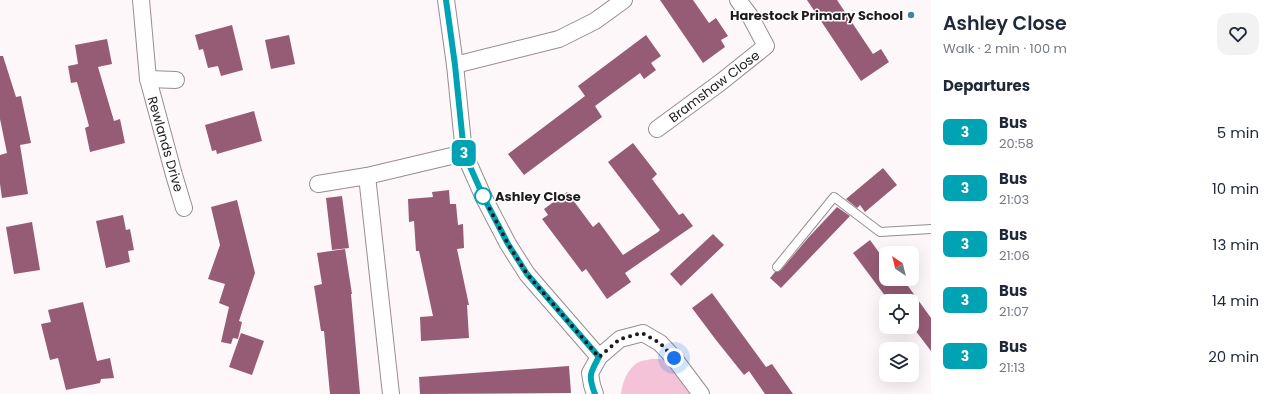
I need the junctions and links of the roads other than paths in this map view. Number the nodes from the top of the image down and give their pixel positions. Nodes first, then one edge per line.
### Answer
1 (141, 0) edge
2 (446, 0) edge
3 (624, 0) edge
4 (738, 0) edge
5 (455, 65) junction
6 (148, 79) junction
7 (176, 80) dead end
8 (657, 129) dead end
9 (464, 153) junction
10 (367, 176) junction
11 (318, 184) dead end
12 (184, 208) dead end
13 (931, 229) edge
14 (777, 267) dead end
15 (599, 357) junction
16 (391, 394) edge
17 (595, 394) edge
18 (701, 394) edge

1 - 6 street, Rewlands Drive
2 - 5 street
3 - 5 street
4 - 8 street, Bramshaw Close
5 - 9 street
6 - 7 street, Rewlands Drive
6 - 12 street, Rewlands Drive
9 - 10 street
9 - 15 street
10 - 11 street
10 - 16 street
13 - 14 lane
15 - 17 street
15 - 18 street

